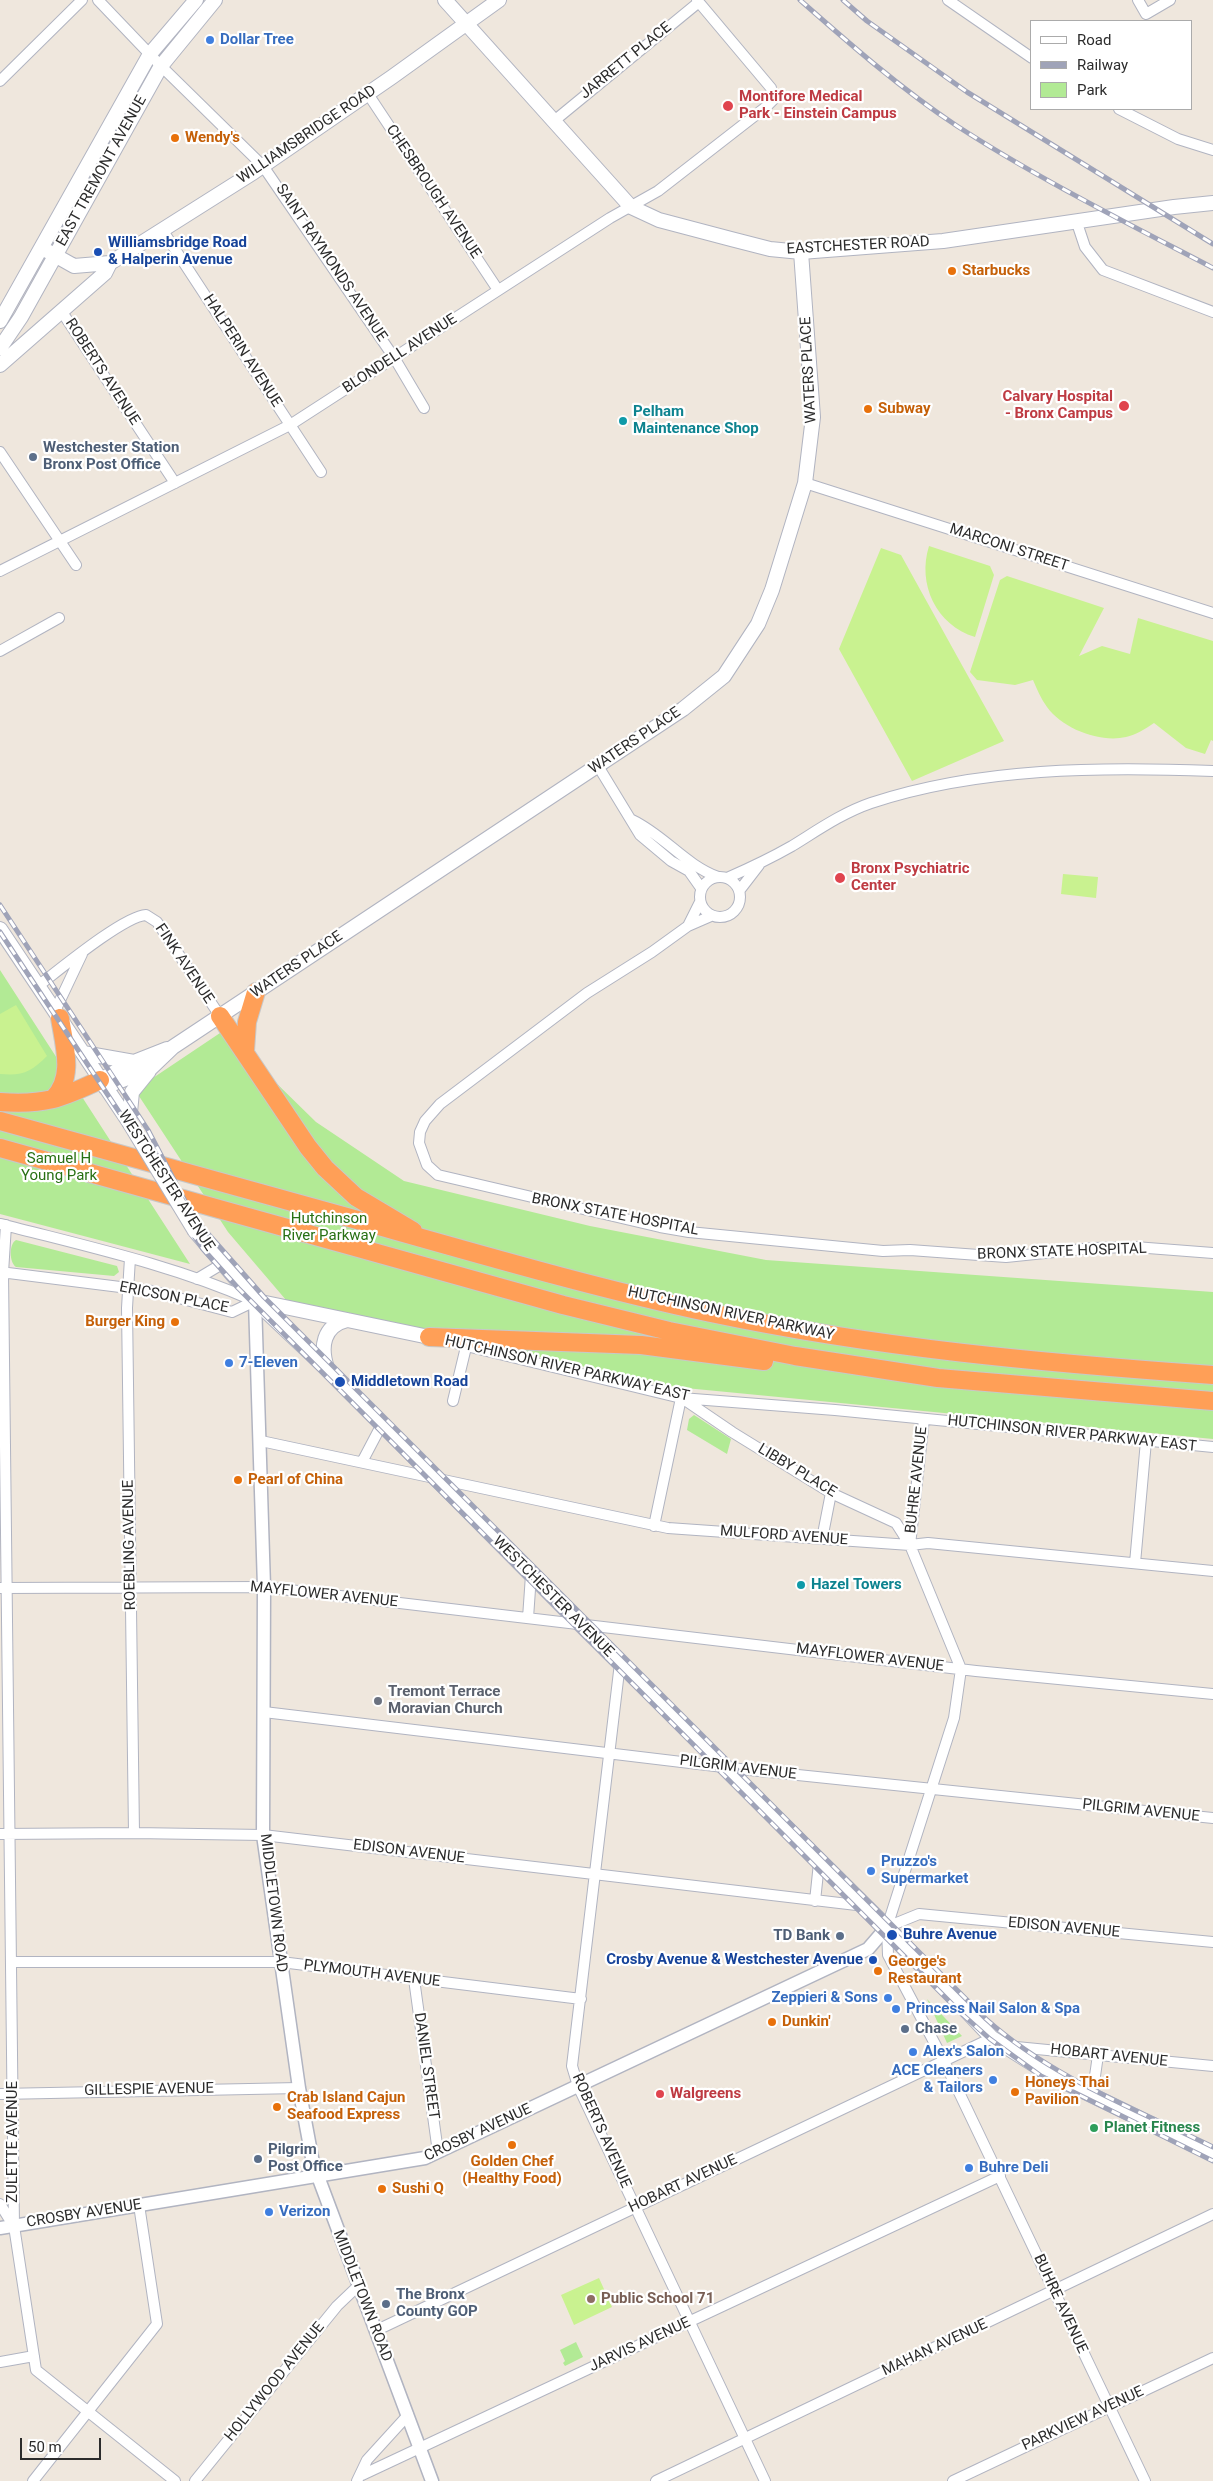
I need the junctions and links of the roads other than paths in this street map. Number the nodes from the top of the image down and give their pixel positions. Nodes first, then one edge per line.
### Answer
1 (82, 0) edge
2 (98, 0) edge
3 (196, 0) edge
4 (215, 0) edge
5 (445, 0) edge
6 (499, 0) edge
7 (948, 0) edge
8 (1138, 0) edge
9 (1170, 0) edge
10 (698, 1) edge
11 (468, 24) junction
12 (150, 54) junction
13 (1030, 57) edge
14 (161, 66) junction
15 (0, 81) edge
16 (368, 94) junction
17 (1123, 111) edge
18 (554, 120) junction
19 (1213, 150) edge
20 (263, 166) junction
21 (1213, 203) edge
22 (631, 207) junction
23 (1077, 223) junction
24 (163, 230) junction
25 (42, 248) junction
26 (801, 252) junction
27 (54, 256) junction
28 (110, 263) junction
29 (498, 290) junction
30 (62, 312) junction
31 (1213, 312) edge
32 (0, 321) edge
33 (0, 348) edge
34 (395, 358) junction
35 (0, 365) edge
36 (424, 408) dead end
37 (290, 425) junction
38 (0, 452) edge
39 (321, 472) dead end
40 (175, 483) junction
41 (805, 483) junction
42 (60, 541) junction
43 (76, 565) dead end
44 (0, 571) edge
45 (1213, 613) edge
46 (59, 618) dead end
47 (0, 651) edge
48 (598, 766) junction
49 (1213, 771) edge
50 (632, 820) junction
51 (759, 865) junction
52 (723, 877) junction
53 (701, 888) junction
54 (739, 891) junction
55 (700, 902) junction
56 (711, 916) junction
57 (688, 926) junction
58 (0, 928) edge
59 (83, 951) junction
60 (38, 986) junction
61 (256, 992) junction
62 (58, 1014) junction
63 (220, 1016) junction
64 (173, 1047) junction
65 (245, 1051) junction
66 (83, 1053) junction
67 (134, 1062) junction
68 (150, 1069) junction
69 (103, 1084) junction
70 (54, 1099) junction
71 (0, 1102) edge
72 (0, 1121) edge
73 (129, 1122) junction
74 (0, 1148) edge
75 (3, 1225) edge
76 (426, 1240) junction
77 (1213, 1252) edge
78 (130, 1258) junction
79 (222, 1264) junction
80 (2, 1272) edge
81 (197, 1279) junction
82 (127, 1288) junction
83 (250, 1303) junction
84 (347, 1320) junction
85 (428, 1337) junction
86 (466, 1347) junction
87 (327, 1369) junction
88 (874, 1369) junction
89 (1213, 1375) edge
90 (681, 1398) junction
91 (453, 1401) dead end
92 (1213, 1401) edge
93 (924, 1419) junction
94 (382, 1424) junction
95 (261, 1441) junction
96 (1146, 1441) junction
97 (1213, 1447) edge
98 (362, 1462) junction
99 (434, 1477) junction
100 (831, 1493) junction
101 (654, 1526) junction
102 (822, 1538) junction
103 (910, 1545) junction
104 (1135, 1563) junction
105 (1213, 1571) edge
106 (531, 1575) junction
107 (130, 1586) junction
108 (3, 1587) edge
109 (264, 1587) junction
110 (528, 1618) junction
111 (579, 1623) junction
112 (620, 1663) junction
113 (961, 1669) junction
114 (1213, 1694) edge
115 (264, 1712) junction
116 (610, 1752) junction
117 (723, 1767) junction
118 (930, 1789) junction
119 (1213, 1818) edge
120 (134, 1833) junction
121 (5, 1834) edge
122 (264, 1835) junction
123 (819, 1863) junction
124 (596, 1874) junction
125 (815, 1901) junction
126 (865, 1906) junction
127 (887, 1927) junction
128 (1213, 1942) edge
129 (12, 1962) junction
130 (281, 1962) junction
131 (414, 1979) junction
132 (581, 1999) junction
133 (992, 2038) junction
134 (1005, 2046) junction
135 (1098, 2055) junction
136 (944, 2061) junction
137 (1213, 2066) edge
138 (578, 2086) junction
139 (299, 2088) junction
140 (13, 2092) junction
141 (0, 2094) edge
142 (1092, 2096) junction
143 (438, 2152) junction
144 (1213, 2154) edge
145 (1000, 2176) junction
146 (318, 2177) junction
147 (0, 2204) edge
148 (139, 2205) junction
149 (635, 2207) junction
150 (1213, 2214) edge
151 (14, 2226) junction
152 (0, 2228) edge
153 (358, 2286) junction
154 (1054, 2291) junction
155 (690, 2322) junction
156 (375, 2331) junction
157 (34, 2356) junction
158 (1213, 2358) edge
159 (0, 2362) edge
160 (1109, 2407) junction
161 (89, 2412) junction
162 (408, 2415) junction
163 (745, 2438) junction
164 (420, 2450) junction
165 (359, 2478) edge
166 (33, 2481) edge
167 (175, 2481) edge
168 (195, 2481) edge
169 (432, 2481) edge
170 (656, 2481) edge
171 (766, 2481) edge
172 (953, 2481) edge
173 (1145, 2481) edge

1 - 15 street
2 - 12 street, SAINT RAYMONDS AVENUE
3 - 12 main road, EAST TREMONT AVENUE
4 - 14 main road, EAST TREMONT AVENUE
5 - 11 main road, EASTCHESTER ROAD
6 - 11 main road, WILLIAMSBRIDGE ROAD
7 - 13 street
8 - 9 street
10 - 18 street, JARRETT PLACE
10 - 22 street, BLONDELL AVENUE
11 - 16 main road, WILLIAMSBRIDGE ROAD
11 - 18 main road, EASTCHESTER ROAD
12 - 14 street, SAINT RAYMONDS AVENUE
12 - 25 main road, EAST TREMONT AVENUE
14 - 20 street, SAINT RAYMONDS AVENUE
14 - 27 main road, EAST TREMONT AVENUE
16 - 20 main road, WILLIAMSBRIDGE ROAD
16 - 29 street, CHESBROUGH AVENUE
17 - 19 street
18 - 22 main road, EASTCHESTER ROAD
20 - 24 main road, WILLIAMSBRIDGE ROAD
20 - 34 street, SAINT RAYMONDS AVENUE
21 - 23 main road, EASTCHESTER ROAD
22 - 26 main road, EASTCHESTER ROAD
22 - 29 street, BLONDELL AVENUE
23 - 26 main road, EASTCHESTER ROAD
23 - 31 street
24 - 28 main road, WILLIAMSBRIDGE ROAD
24 - 37 street, HALPERIN AVENUE
25 - 27 main road, WILLIAMSBRIDGE ROAD
25 - 32 main road, EAST TREMONT AVENUE
26 - 41 main road, WATERS PLACE
27 - 28 main road, WILLIAMSBRIDGE ROAD
27 - 33 main road, EAST TREMONT AVENUE
28 - 30 main road, WILLIAMSBRIDGE ROAD
29 - 34 street, BLONDELL AVENUE
30 - 35 main road, WILLIAMSBRIDGE ROAD
30 - 40 street, ROBERTS AVENUE
34 - 36 street, SAINT RAYMONDS AVENUE
34 - 37 street, BLONDELL AVENUE
37 - 39 street, HALPERIN AVENUE
37 - 40 street, BLONDELL AVENUE
38 - 42 street
40 - 42 street, BLONDELL AVENUE
41 - 45 street, MARCONI STREET
41 - 48 main road, WATERS PLACE
42 - 43 street
42 - 44 street, BLONDELL AVENUE
46 - 47 street
48 - 50 street
48 - 61 main road, WATERS PLACE
49 - 51 street
50 - 52 street
50 - 53 street
51 - 52 street
51 - 54 street
52 - 53 street
52 - 54 street
53 - 55 street
54 - 56 street
55 - 56 street
55 - 57 street, BRONX STATE HOSPITAL
56 - 57 street, BRONX STATE HOSPITAL
57 - 77 street, BRONX STATE HOSPITAL
58 - 60 main road, WESTCHESTER AVENUE
59 - 60 street
59 - 62 street
59 - 63 street, FINK AVENUE
60 - 62 main road, WESTCHESTER AVENUE
61 - 63 main road, WATERS PLACE
61 - 65 highway
62 - 66 main road, WESTCHESTER AVENUE
62 - 70 highway
63 - 64 main road, WATERS PLACE
63 - 65 highway
64 - 67 main road, WATERS PLACE
64 - 68 main road, WATERS PLACE
65 - 76 highway
66 - 67 main road
66 - 69 main road, WESTCHESTER AVENUE
67 - 69 main road, WATERS PLACE
68 - 69 main road, WATERS PLACE
68 - 73 main road
69 - 70 highway
69 - 73 main road, WESTCHESTER AVENUE
70 - 71 highway
72 - 76 highway, HUTCHINSON RIVER PARKWAY
73 - 79 main road, WESTCHESTER AVENUE, bridge
74 - 88 highway, HUTCHINSON RIVER PARKWAY
75 - 78 street
75 - 80 street, ZULETTE AVENUE
76 - 89 highway, HUTCHINSON RIVER PARKWAY
78 - 81 street, ERICSON PLACE
78 - 82 street, ROEBLING AVENUE
79 - 81 street, ERICSON PLACE
79 - 83 main road, WESTCHESTER AVENUE
80 - 82 street, ERICSON PLACE
80 - 108 street, ZULETTE AVENUE
81 - 83 street, ERICSON PLACE
82 - 83 street, ERICSON PLACE
82 - 107 street, ROEBLING AVENUE
83 - 84 main road
83 - 87 main road, WESTCHESTER AVENUE
83 - 95 street, MIDDLETOWN ROAD
84 - 85 main road
84 - 87 main road
85 - 86 street, HUTCHINSON RIVER PARKWAY EAST
85 - 88 highway
86 - 90 street, HUTCHINSON RIVER PARKWAY EAST
86 - 91 street
87 - 94 main road, WESTCHESTER AVENUE
88 - 92 highway, HUTCHINSON RIVER PARKWAY
90 - 93 street, HUTCHINSON RIVER PARKWAY EAST
90 - 100 street, LIBBY PLACE
90 - 101 street
93 - 96 street, HUTCHINSON RIVER PARKWAY EAST
93 - 103 street, BUHRE AVENUE
94 - 98 street
94 - 99 main road, WESTCHESTER AVENUE
95 - 98 street, MULFORD AVENUE
95 - 109 street, MIDDLETOWN ROAD
96 - 97 street, HUTCHINSON RIVER PARKWAY EAST
96 - 104 street
98 - 99 street, MULFORD AVENUE
99 - 101 street, MULFORD AVENUE
99 - 106 main road, WESTCHESTER AVENUE
100 - 102 street
100 - 103 street, LIBBY PLACE
101 - 102 street, MULFORD AVENUE
102 - 103 street, MULFORD AVENUE
103 - 104 street, MULFORD AVENUE
103 - 113 street, BUHRE AVENUE
104 - 105 street, MULFORD AVENUE
106 - 110 street
106 - 111 main road, WESTCHESTER AVENUE
107 - 108 street, MAYFLOWER AVENUE
107 - 109 street, MAYFLOWER AVENUE
107 - 120 street, ROEBLING AVENUE
108 - 121 street, ZULETTE AVENUE
109 - 110 street, MAYFLOWER AVENUE
109 - 115 street, MIDDLETOWN ROAD
110 - 111 street, MAYFLOWER AVENUE
111 - 112 main road, WESTCHESTER AVENUE
111 - 113 street, MAYFLOWER AVENUE
112 - 116 street, ROBERTS AVENUE
112 - 117 main road, WESTCHESTER AVENUE
113 - 114 street, MAYFLOWER AVENUE
113 - 118 street, BUHRE AVENUE
115 - 116 street, PILGRIM AVENUE
115 - 122 street, MIDDLETOWN ROAD
116 - 117 street, PILGRIM AVENUE
116 - 124 street, ROBERTS AVENUE
117 - 118 street, PILGRIM AVENUE
117 - 123 main road, WESTCHESTER AVENUE
118 - 119 street, PILGRIM AVENUE
118 - 127 street, BUHRE AVENUE
120 - 121 street, EDISON AVENUE
120 - 122 street, EDISON AVENUE
121 - 129 street, ZULETTE AVENUE
122 - 124 street, EDISON AVENUE
122 - 130 street, MIDDLETOWN ROAD
123 - 125 street
123 - 126 main road, WESTCHESTER AVENUE
124 - 125 street, EDISON AVENUE
124 - 132 street, ROBERTS AVENUE
125 - 126 street, EDISON AVENUE
126 - 127 main road, WESTCHESTER AVENUE
127 - 128 street, EDISON AVENUE
127 - 133 main road, WESTCHESTER AVENUE
127 - 136 street, BUHRE AVENUE
127 - 138 street, CROSBY AVENUE
129 - 130 street, PLYMOUTH AVENUE
129 - 140 street, ZULETTE AVENUE
130 - 131 street, PLYMOUTH AVENUE
130 - 139 street, MIDDLETOWN ROAD
131 - 132 street, PLYMOUTH AVENUE
131 - 143 street, DANIEL STREET
132 - 138 street, ROBERTS AVENUE
133 - 134 main road, WESTCHESTER AVENUE
133 - 136 street, HOBART AVENUE
134 - 135 street, HOBART AVENUE
134 - 142 main road, WESTCHESTER AVENUE
135 - 137 street, HOBART AVENUE
135 - 142 street
136 - 145 street, BUHRE AVENUE
136 - 149 street, HOBART AVENUE
138 - 143 street, CROSBY AVENUE
138 - 149 street, ROBERTS AVENUE
139 - 140 street, GILLESPIE AVENUE
139 - 146 street, MIDDLETOWN ROAD
140 - 141 street, GILLESPIE AVENUE
140 - 151 street, ZULETTE AVENUE
142 - 144 main road, WESTCHESTER AVENUE
143 - 146 street, CROSBY AVENUE
145 - 154 street, BUHRE AVENUE
145 - 155 street, JARVIS AVENUE
146 - 148 street, CROSBY AVENUE
146 - 153 street, MIDDLETOWN ROAD
147 - 151 street
148 - 151 street, CROSBY AVENUE
148 - 161 street
149 - 155 street, ROBERTS AVENUE
149 - 156 street, HOBART AVENUE
150 - 154 street, MAHAN AVENUE
151 - 152 street, CROSBY AVENUE
151 - 157 street, ZULETTE AVENUE
153 - 156 street, MIDDLETOWN ROAD
153 - 168 street, HOLLYWOOD AVENUE
154 - 160 street, BUHRE AVENUE
154 - 163 street, MAHAN AVENUE
155 - 163 street, ROBERTS AVENUE
155 - 164 street, JARVIS AVENUE
156 - 162 street, MIDDLETOWN ROAD
157 - 159 street
157 - 161 street, ZULETTE AVENUE
158 - 160 street, PARKVIEW AVENUE
160 - 172 street, PARKVIEW AVENUE
160 - 173 street, BUHRE AVENUE
161 - 166 street
161 - 167 street, ZULETTE AVENUE
162 - 164 street, MIDDLETOWN ROAD
162 - 165 street, JARVIS AVENUE
163 - 170 street, MAHAN AVENUE
163 - 171 street, ROBERTS AVENUE
164 - 165 street, JARVIS AVENUE
164 - 169 street, MIDDLETOWN ROAD

